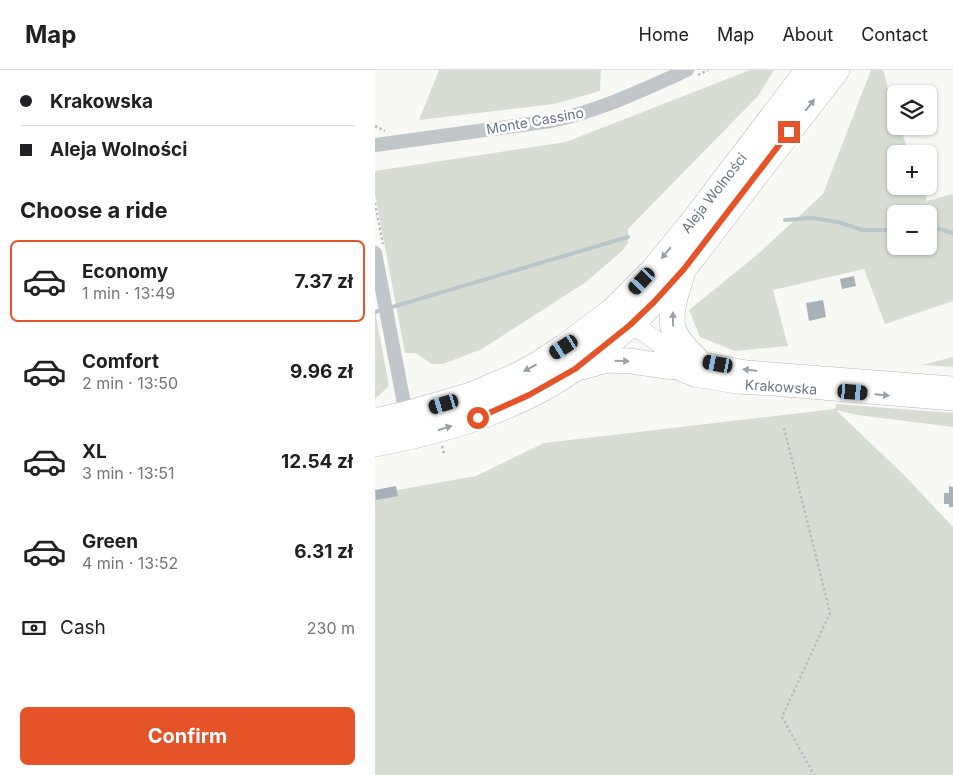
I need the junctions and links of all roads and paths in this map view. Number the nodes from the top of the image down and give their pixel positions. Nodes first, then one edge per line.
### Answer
1 (808, 70) edge
2 (837, 70) edge
3 (683, 71) edge
4 (375, 145) edge
5 (375, 254) edge
6 (684, 269) junction
7 (622, 318) junction
8 (696, 360) junction
9 (671, 367) junction
10 (575, 369) junction
11 (953, 386) edge
12 (953, 401) edge
13 (375, 421) edge
14 (409, 426) junction
15 (784, 428) dead end
16 (375, 444) edge
17 (814, 775) edge

1 -> 7 highway, Aleja Wolności
6 -> 2 highway, Aleja Wolności
3 - 4 street, Monte Cassino
5 - 14 street
6 - 7 highway, Aleja Wolności
8 -> 6 highway
7 - 8 main road, Krakowska
7 - 9 main road, Krakowska
7 - 10 highway, Aleja Wolności
7 -> 14 highway
11 -> 8 main road, Krakowska
10 -> 9 highway
9 -> 12 main road, Krakowska
14 -> 10 highway
13 - 14 highway
14 - 16 highway
15 - 17 path

